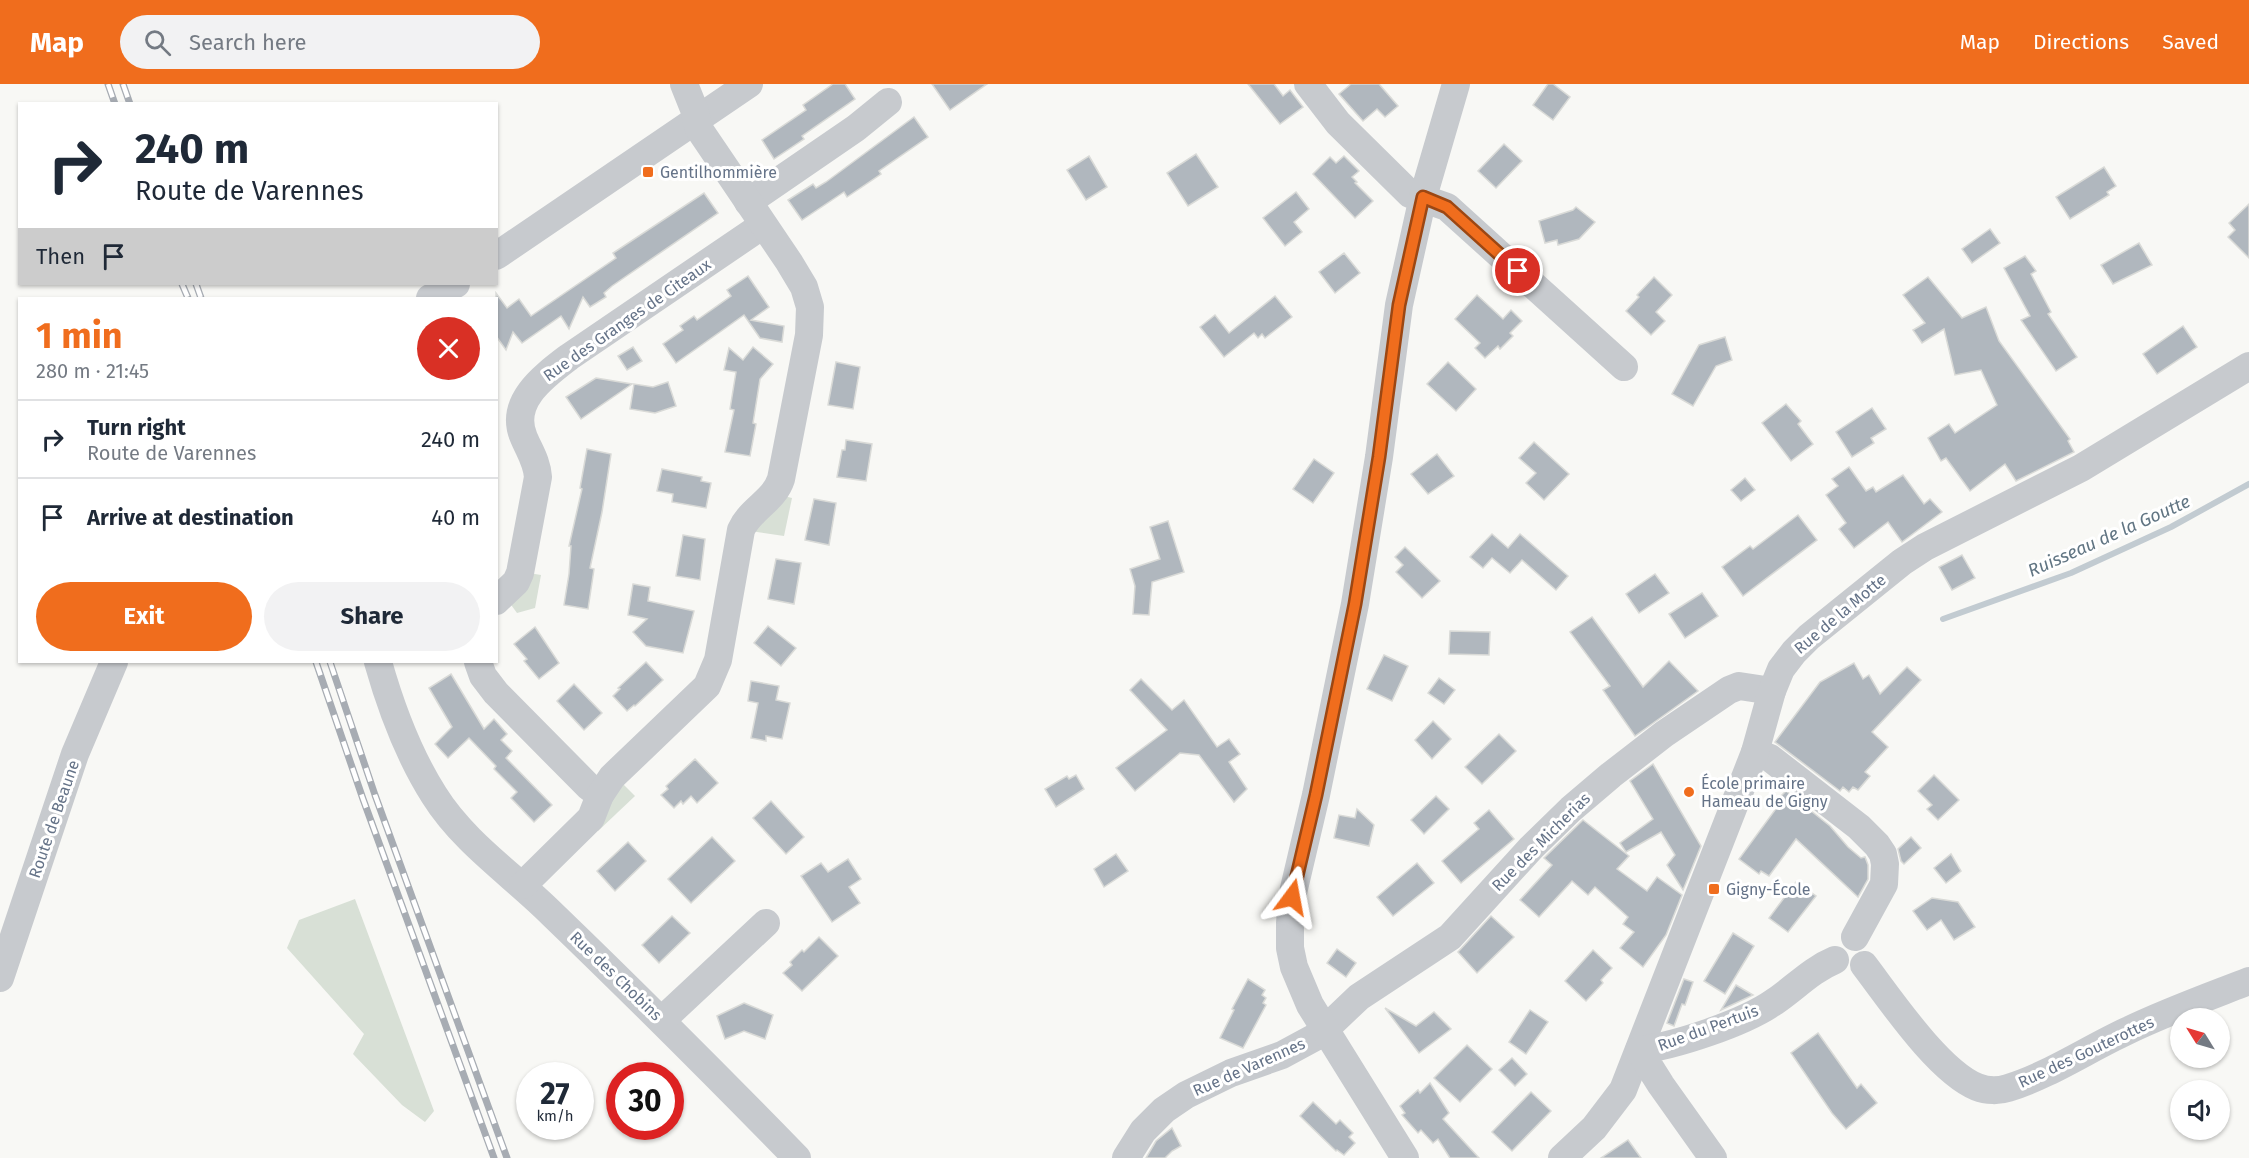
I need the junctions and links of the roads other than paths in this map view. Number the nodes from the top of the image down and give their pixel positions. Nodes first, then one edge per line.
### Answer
1 (684, 84) edge
2 (748, 84) edge
3 (1308, 84) edge
4 (1456, 84) edge
5 (888, 102) dead end
6 (696, 120) junction
7 (1423, 197) junction
8 (756, 213) junction
9 (498, 255) edge
10 (2249, 366) edge
11 (1624, 368) dead end
12 (498, 599) edge
13 (114, 663) edge
14 (378, 663) edge
15 (478, 663) edge
16 (1772, 691) junction
17 (1755, 752) junction
18 (600, 795) junction
19 (523, 885) junction
20 (766, 923) dead end
21 (1855, 937) junction
22 (1835, 960) junction
23 (1864, 965) junction
24 (0, 978) edge
25 (2249, 981) edge
26 (662, 1020) junction
27 (1325, 1029) junction
28 (1639, 1050) junction
29 (797, 1158) edge
30 (1125, 1158) edge
31 (1405, 1158) edge
32 (1562, 1158) edge
33 (1713, 1158) edge

1 - 6 street
2 - 6 street
3 - 7 street
4 - 7 street
5 - 8 street, Rue des Granges de Citeaux
6 - 8 street
6 - 9 street
7 - 11 street
7 - 27 street
8 - 12 street, Rue des Granges de Citeaux
8 - 18 street
10 - 16 street, Rue de la Motte
13 - 24 street, Route de Beaune
14 - 19 street, Rue des Chobins
15 - 18 street
16 - 17 street, Rue de la Motte
16 - 27 street, Rue des Micherias
17 - 21 street
17 - 28 street, Rue de la Motte
18 - 19 street
19 - 26 street, Rue des Chobins
20 - 26 street
21 - 22 street
21 - 23 street
22 - 23 street
22 - 28 street, Rue du Pertuis
23 - 25 street, Rue des Gouterottes
26 - 29 street, Rue des Chobins
27 - 30 street, Rue de Varennes
27 - 31 street
28 - 32 street, Rue de la Motte
28 - 33 street

